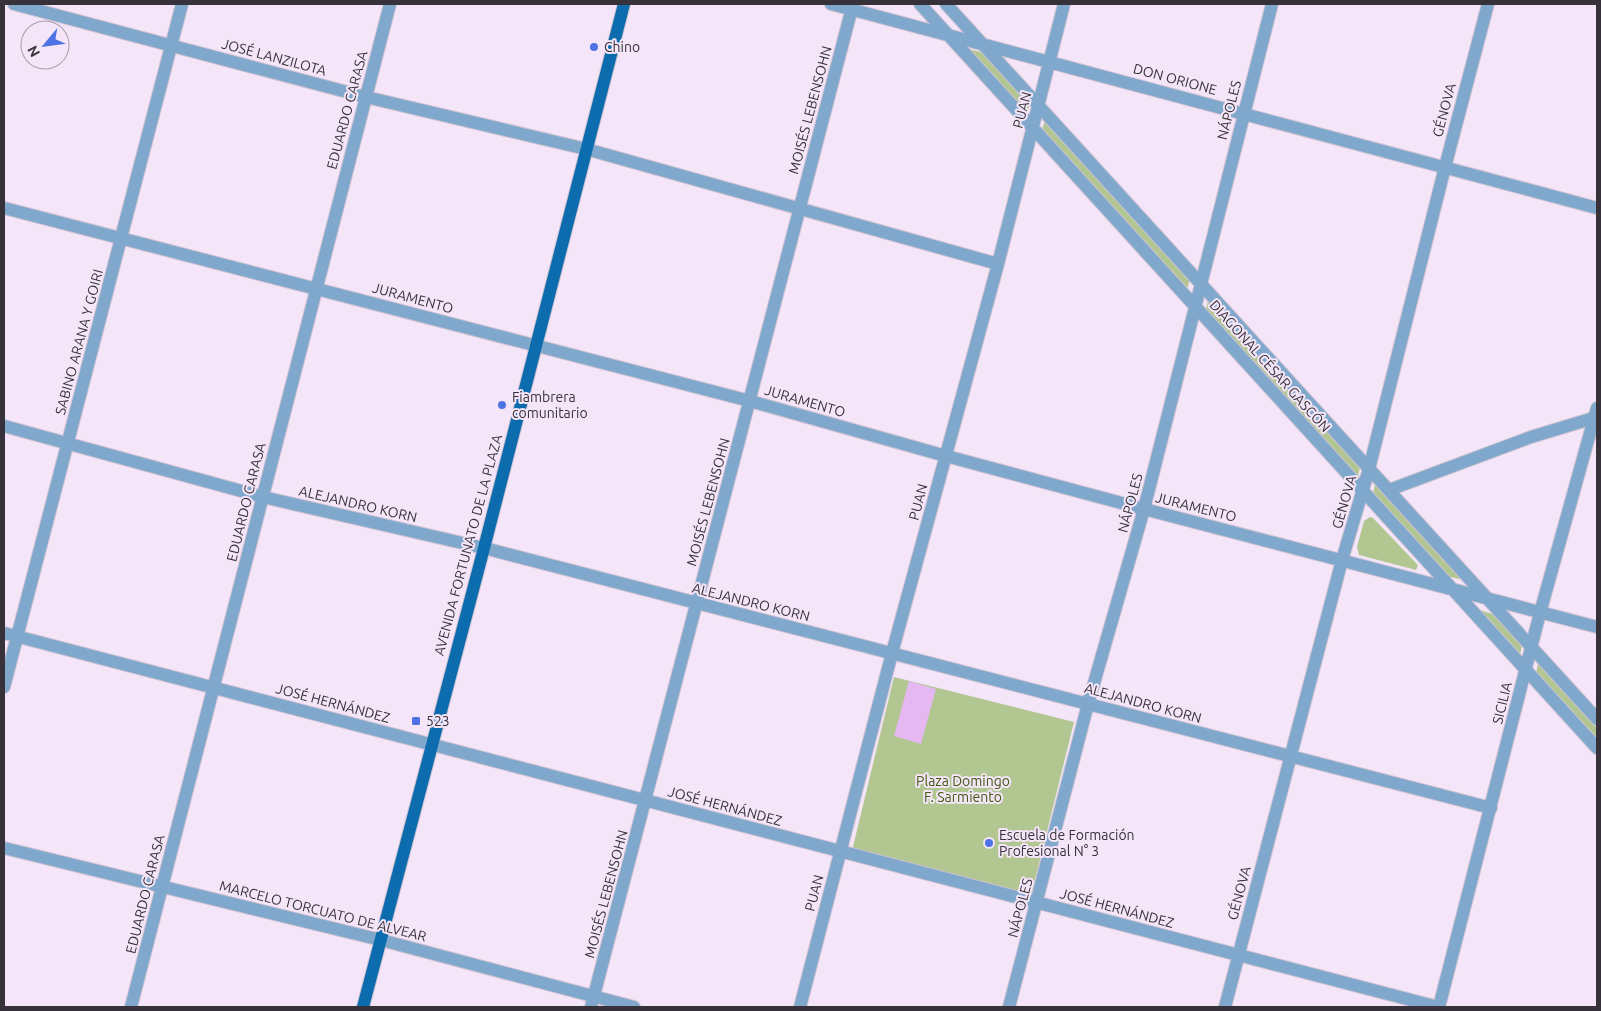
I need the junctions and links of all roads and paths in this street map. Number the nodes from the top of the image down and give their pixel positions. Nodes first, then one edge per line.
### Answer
1 (14, 4) edge
2 (182, 4) edge
3 (390, 4) edge
4 (624, 4) edge
5 (831, 4) edge
6 (920, 4) edge
7 (946, 4) edge
8 (1064, 4) edge
9 (1272, 4) edge
10 (1488, 4) edge
11 (853, 6) edge
12 (948, 34) junction
13 (983, 44) junction
14 (172, 46) junction
15 (1049, 61) junction
16 (366, 97) junction
17 (1039, 106) junction
18 (1244, 113) junction
19 (1033, 128) junction
20 (586, 149) junction
21 (1445, 167) junction
22 (4, 208) edge
23 (800, 208) junction
24 (1597, 208) edge
25 (121, 238) junction
26 (998, 264) junction
27 (1201, 283) junction
28 (317, 288) junction
29 (1195, 306) junction
30 (535, 345) junction
31 (750, 401) junction
32 (1596, 414) edge
33 (4, 426) edge
34 (68, 443) junction
35 (946, 456) junction
36 (1369, 469) junction
37 (1363, 490) junction
38 (1389, 490) junction
39 (263, 497) junction
40 (1144, 509) junction
41 (484, 548) junction
42 (1342, 560) junction
43 (1455, 591) junction
44 (1489, 600) junction
45 (697, 603) junction
46 (1540, 613) junction
47 (1597, 627) edge
48 (4, 633) edge
49 (17, 636) junction
50 (1532, 647) junction
51 (892, 653) junction
52 (1526, 670) junction
53 (4, 688) edge
54 (213, 688) junction
55 (1088, 704) junction
56 (1597, 719) edge
57 (432, 744) junction
58 (1597, 748) edge
59 (1290, 756) junction
60 (646, 800) junction
61 (1491, 808) junction
62 (4, 848) edge
63 (840, 851) junction
64 (162, 887) junction
65 (1036, 902) junction
66 (381, 940) junction
67 (1238, 955) junction
68 (593, 1002) edge
69 (131, 1007) edge
70 (363, 1007) edge
71 (634, 1007) edge
72 (800, 1007) edge
73 (1009, 1007) edge
74 (1225, 1007) edge
75 (1438, 1007) edge

1 - 14 street, JOSÉ LANZILOTA
2 - 14 street, SABINO ARANA Y GOIRI
3 - 16 street, EDUARDO CARASA
4 - 20 main road, AVENIDA FORTUNATO DE LA PLAZA
5 - 11 street, DON ORIONE
6 - 12 street, DIAGONAL CÉSAR GASCÓN
7 - 13 street, DIAGONAL CÉSAR GASCÓN
8 - 15 street, PUAN
9 - 18 street, NÁPOLES
10 - 21 street, GÉNOVA
11 - 12 street, DON ORIONE
11 - 23 street, MOISÉS LEBENSOHN
12 - 13 street, DON ORIONE
12 - 19 street, DIAGONAL CÉSAR GASCÓN
13 - 15 street, DON ORIONE
13 - 17 street, DIAGONAL CÉSAR GASCÓN
14 - 16 street, JOSÉ LANZILOTA
14 - 25 street, SABINO ARANA Y GOIRI
15 - 17 street, PUAN
15 - 18 street, DON ORIONE
16 - 20 street, JOSÉ LANZILOTA
16 - 28 street, EDUARDO CARASA
17 - 19 street, PUAN
17 - 27 street, DIAGONAL CÉSAR GASCÓN
18 - 21 street, DON ORIONE
18 - 27 street, NÁPOLES
19 - 26 street, PUAN
19 - 29 street, DIAGONAL CÉSAR GASCÓN
20 - 23 street, JOSÉ LANZILOTA
20 - 30 main road, AVENIDA FORTUNATO DE LA PLAZA
21 - 24 street, DON ORIONE
21 - 36 street, GÉNOVA
22 - 25 street, JURAMENTO
23 - 26 street, JOSÉ LANZILOTA
23 - 31 street, MOISÉS LEBENSOHN
25 - 28 street, JURAMENTO
25 - 34 street, SABINO ARANA Y GOIRI
26 - 35 street, PUAN
27 - 29 street, NÁPOLES
27 - 36 street, DIAGONAL CÉSAR GASCÓN
28 - 30 street, JURAMENTO
28 - 39 street, EDUARDO CARASA
29 - 37 street, DIAGONAL CÉSAR GASCÓN
29 - 40 street, NÁPOLES
30 - 31 street, JURAMENTO
30 - 41 main road, AVENIDA FORTUNATO DE LA PLAZA
31 - 35 street, JURAMENTO
31 - 45 street, MOISÉS LEBENSOHN
32 - 38 street
32 - 46 street, SICILIA
33 - 34 street, ALEJANDRO KORN
34 - 39 street, ALEJANDRO KORN
34 - 49 street, SABINO ARANA Y GOIRI
35 - 40 street, JURAMENTO
35 - 51 street, PUAN
36 - 37 street, GÉNOVA
36 - 38 street, DIAGONAL CÉSAR GASCÓN
37 - 42 street, GÉNOVA
37 - 43 street, DIAGONAL CÉSAR GASCÓN
38 - 44 street, DIAGONAL CÉSAR GASCÓN
39 - 41 street, ALEJANDRO KORN
39 - 54 street, EDUARDO CARASA
40 - 42 street, JURAMENTO
40 - 55 street, NÁPOLES
41 - 45 street, ALEJANDRO KORN
41 - 57 main road, AVENIDA FORTUNATO DE LA PLAZA
42 - 43 street, JURAMENTO
42 - 59 street, GÉNOVA
43 - 44 street, JURAMENTO
43 - 52 street, DIAGONAL CÉSAR GASCÓN
44 - 46 street, JURAMENTO
44 - 50 street, DIAGONAL CÉSAR GASCÓN
45 - 51 street, ALEJANDRO KORN
45 - 60 street, MOISÉS LEBENSOHN
46 - 47 street, JURAMENTO
46 - 50 street, SICILIA
48 - 49 street, JOSÉ HERNÁNDEZ
49 - 53 street, SABINO ARANA Y GOIRI
49 - 54 street, JOSÉ HERNÁNDEZ
50 - 52 street, SICILIA
50 - 56 street, DIAGONAL CÉSAR GASCÓN
51 - 55 street, ALEJANDRO KORN
51 - 63 street, PUAN
52 - 58 street, DIAGONAL CÉSAR GASCÓN
52 - 61 street, SICILIA
54 - 57 street, JOSÉ HERNÁNDEZ
54 - 64 street, EDUARDO CARASA
55 - 59 street, ALEJANDRO KORN
55 - 65 street, NÁPOLES
57 - 60 street, JOSÉ HERNÁNDEZ
57 - 66 main road, AVENIDA FORTUNATO DE LA PLAZA
59 - 61 street, ALEJANDRO KORN
59 - 67 street, GÉNOVA
60 - 63 street, JOSÉ HERNÁNDEZ
60 - 68 street, MOISÉS LEBENSOHN
61 - 75 street, SICILIA
62 - 64 street, MARCELO TORCUATO DE ALVEAR
63 - 65 street, JOSÉ HERNÁNDEZ
63 - 72 street, PUAN
64 - 66 street, MARCELO TORCUATO DE ALVEAR
64 - 69 street, EDUARDO CARASA
65 - 67 street, JOSÉ HERNÁNDEZ
65 - 73 street, NÁPOLES
66 - 68 street, MARCELO TORCUATO DE ALVEAR
66 - 70 main road, AVENIDA FORTUNATO DE LA PLAZA
67 - 74 street, GÉNOVA
67 - 75 street, JOSÉ HERNÁNDEZ
68 - 71 street, MARCELO TORCUATO DE ALVEAR

